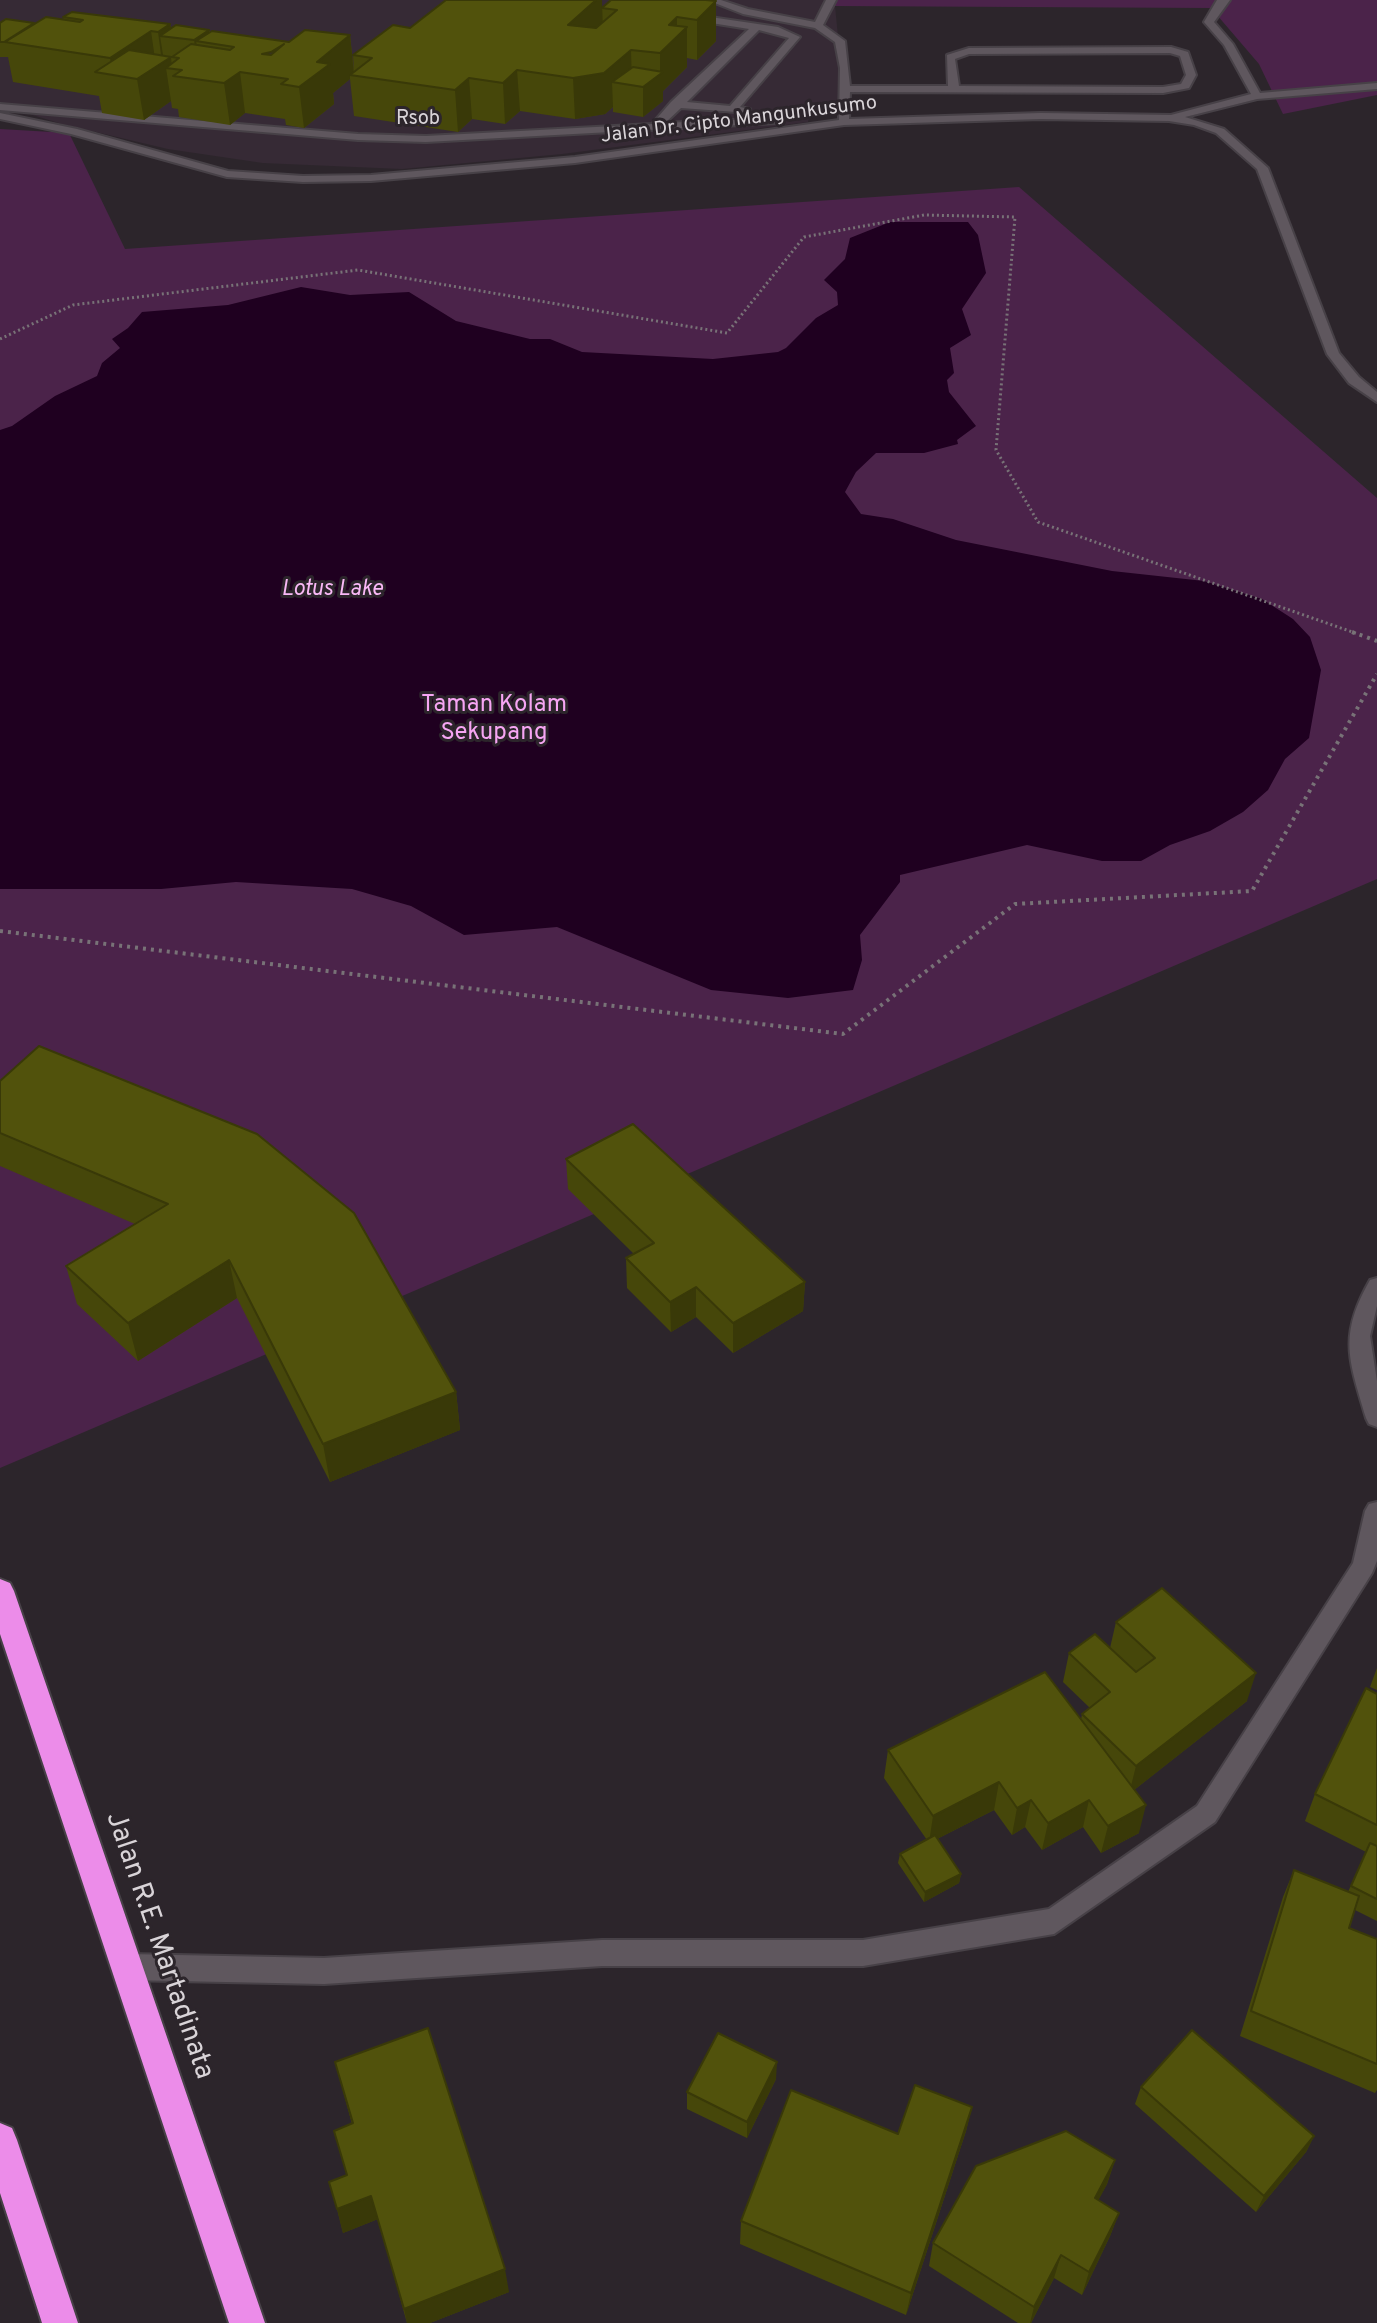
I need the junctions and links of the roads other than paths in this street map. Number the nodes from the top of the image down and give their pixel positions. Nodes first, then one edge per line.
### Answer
1 (712, 0) edge
2 (831, 0) edge
3 (1225, 0) edge
4 (684, 17) edge
5 (758, 26) junction
6 (818, 26) junction
7 (1377, 86) edge
8 (844, 89) junction
9 (954, 90) junction
10 (1257, 96) junction
11 (675, 104) junction
12 (0, 107) edge
13 (733, 109) junction
14 (0, 116) edge
15 (1169, 118) junction
16 (799, 120) junction
17 (840, 122) junction
18 (657, 125) junction
19 (535, 133) junction
20 (626, 154) junction
21 (1377, 398) edge
22 (1377, 1286) edge
23 (1377, 1418) edge
24 (1377, 1511) edge
25 (0, 1591) edge
26 (127, 1967) junction
27 (0, 2140) edge
28 (60, 2323) edge
29 (247, 2323) edge

1 - 6 street
2 - 6 street
3 - 10 street
4 - 5 street
5 - 11 street
5 - 13 street
6 - 8 street
7 - 10 street
8 - 9 street
8 - 17 street
9 - 9 street
10 - 15 street
11 - 13 street
11 - 18 street
12 - 19 street, Rsob
13 - 16 street
14 - 20 street, Jalan Dr. Cipto Mangunkusumo
15 - 17 street, Jalan Dr. Cipto Mangunkusumo
15 - 21 street, Jalan Dr. Cipto Mangunkusumo
16 - 17 street, Rsob
16 - 18 street, Rsob
17 - 20 street, Jalan Dr. Cipto Mangunkusumo
18 - 19 street, Rsob
19 - 20 street
22 - 23 street
24 - 26 street
25 - 26 highway, Jalan R.E. Martadinata
26 - 29 highway, Jalan R.E. Martadinata
27 - 28 highway

